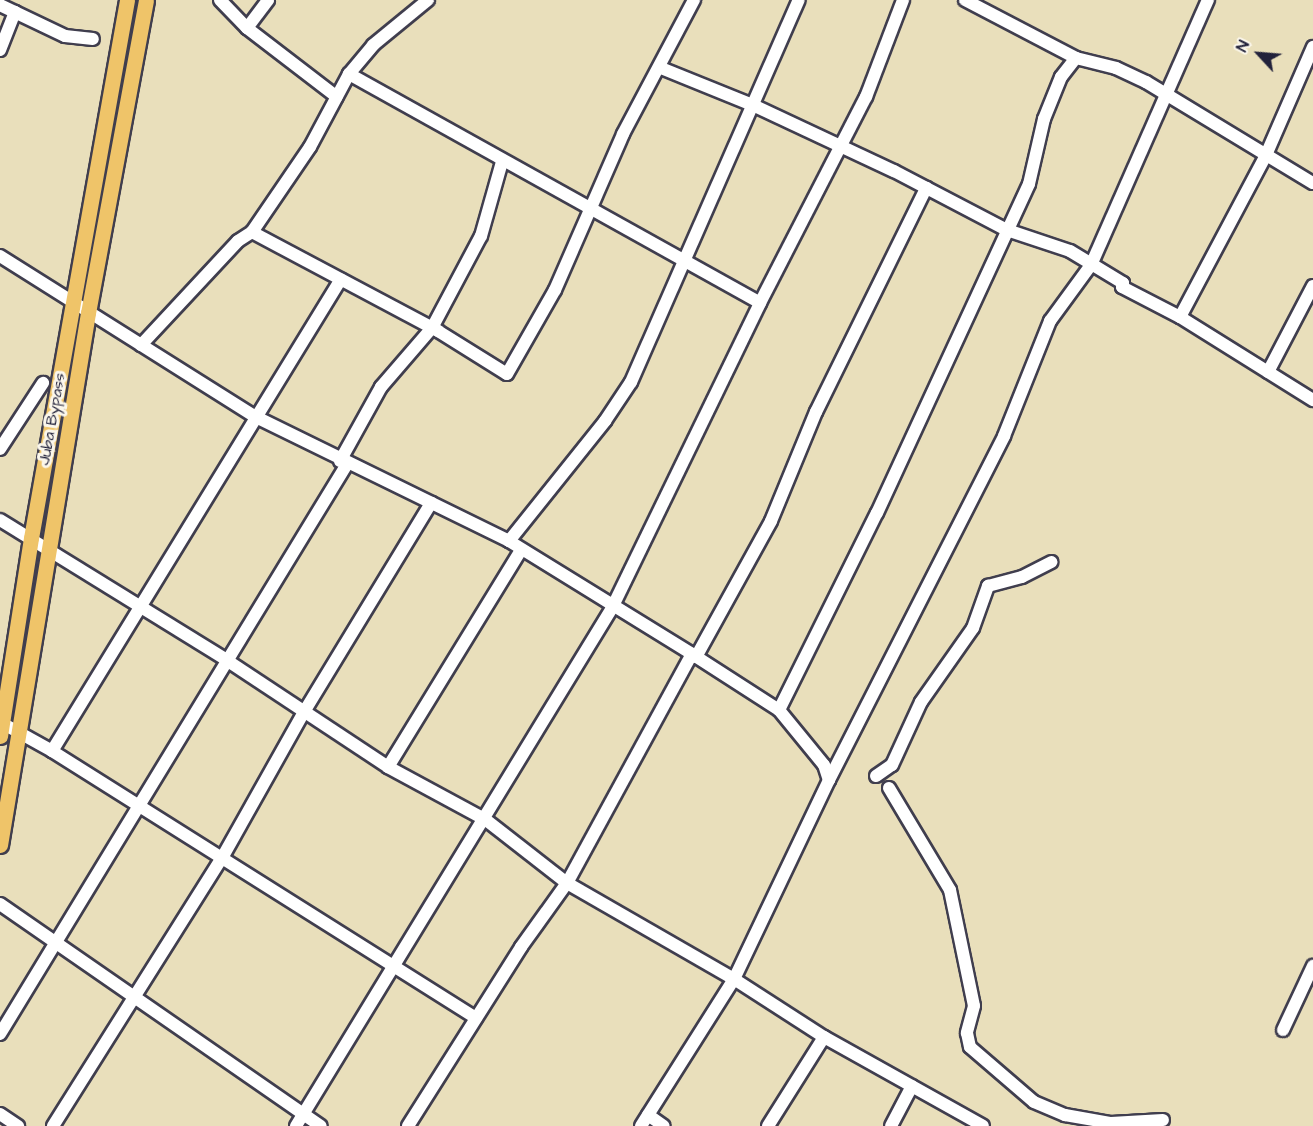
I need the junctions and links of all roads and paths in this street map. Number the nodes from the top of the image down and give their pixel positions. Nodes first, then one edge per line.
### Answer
1 (127, 0) edge
2 (146, 0) edge
3 (220, 0) edge
4 (268, 0) edge
5 (428, 0) edge
6 (694, 0) edge
7 (799, 0) edge
8 (903, 0) edge
9 (965, 0) edge
10 (1208, 0) edge
11 (0, 5) edge
12 (15, 12) junction
13 (247, 28) junction
14 (93, 39) dead end
15 (1313, 47) edge
16 (0, 50) edge
17 (1076, 58) junction
18 (661, 68) junction
19 (349, 74) junction
20 (1167, 95) junction
21 (337, 97) junction
22 (755, 106) junction
23 (840, 148) junction
24 (1266, 155) junction
25 (502, 162) junction
26 (1313, 183) edge
27 (926, 188) junction
28 (590, 208) junction
29 (1007, 230) junction
30 (252, 232) junction
31 (1, 259) edge
32 (685, 264) junction
33 (1090, 264) junction
34 (341, 279) junction
35 (1313, 286) edge
36 (72, 303) junction
37 (760, 303) junction
38 (88, 313) junction
39 (1180, 317) junction
40 (432, 328) junction
41 (141, 345) junction
42 (1268, 372) junction
43 (43, 383) dead end
44 (1313, 400) edge
45 (254, 416) junction
46 (0, 450) edge
47 (343, 462) junction
48 (431, 503) junction
49 (0, 520) edge
50 (31, 538) junction
51 (509, 542) junction
52 (48, 548) junction
53 (521, 550) junction
54 (1051, 562) dead end
55 (139, 606) junction
56 (612, 608) junction
57 (694, 655) junction
58 (228, 661) junction
59 (779, 710) junction
60 (304, 712) junction
61 (1, 727) edge
62 (19, 732) junction
63 (52, 751) junction
64 (388, 767) junction
65 (876, 776) dead end
66 (829, 780) junction
67 (889, 788) dead end
68 (137, 804) junction
69 (486, 820) junction
70 (0, 845) edge
71 (222, 858) junction
72 (567, 883) junction
73 (0, 904) edge
74 (57, 945) junction
75 (395, 966) junction
76 (1313, 966) edge
77 (734, 979) junction
78 (135, 998) junction
79 (476, 1018) junction
80 (1283, 1030) dead end
81 (0, 1034) edge
82 (824, 1037) junction
83 (912, 1086) junction
84 (0, 1114) edge
85 (303, 1115) junction
86 (648, 1115) junction
87 (1163, 1120) dead end
88 (18, 1126) edge
89 (53, 1126) edge
90 (296, 1126) edge
91 (321, 1126) edge
92 (408, 1126) edge
93 (641, 1126) edge
94 (664, 1126) edge
95 (768, 1126) edge
96 (891, 1126) edge
97 (983, 1126) edge

1 - 36 main road, Juba Bypass
2 - 38 main road, Juba Bypass
3 - 13 street
4 - 13 street
5 - 19 street
6 - 18 street
7 - 22 street
8 - 23 street
9 - 17 street
10 - 20 street
11 - 12 street
12 - 14 street
12 - 16 street
13 - 21 street
15 - 24 street
17 - 20 street
17 - 29 street
18 - 22 street
18 - 28 street
19 - 21 street
19 - 25 street
20 - 24 street
20 - 33 street
21 - 30 street
22 - 23 street
22 - 32 street
23 - 27 street
23 - 37 street
24 - 26 street
24 - 39 street
25 - 28 street
25 - 40 street
27 - 29 street
27 - 57 street
28 - 32 street
28 - 40 street
29 - 33 street
29 - 59 street
30 - 34 street
30 - 41 street
31 - 36 street
32 - 37 street
32 - 51 street
33 - 39 street
33 - 66 street
34 - 40 street
34 - 45 street
35 - 42 street
36 - 38 street
36 - 50 main road, Juba Bypass
37 - 56 street
38 - 41 street
38 - 52 main road, Juba Bypass
39 - 42 street
40 - 47 street
41 - 45 street
42 - 44 street
43 - 46 street
45 - 47 street
45 - 55 street
47 - 48 street
47 - 58 street
48 - 51 street
48 - 60 street
49 - 50 street
50 - 52 street
50 - 61 main road, Juba Bypass
51 - 53 street
52 - 55 street
52 - 62 main road, Juba Bypass
53 - 56 street
53 - 64 street
54 - 65 street
55 - 58 street
55 - 63 street
56 - 57 street
56 - 69 street
57 - 59 street
57 - 72 street
58 - 60 street
58 - 68 street
59 - 66 street
60 - 64 street
60 - 71 street
61 - 62 street
62 - 63 street
62 - 70 main road, Juba Bypass
63 - 68 street
64 - 69 street
66 - 77 street
67 - 87 street
68 - 71 street
68 - 74 street
69 - 72 street
69 - 75 street
71 - 75 street
71 - 78 street
72 - 77 street
72 - 79 street
73 - 74 street
74 - 78 street
74 - 81 street
75 - 79 street
75 - 85 street
76 - 80 street
77 - 82 street
77 - 86 street
78 - 85 street
78 - 89 street
79 - 92 street
82 - 83 street
82 - 95 street
83 - 96 street
83 - 97 street
84 - 88 street
85 - 90 street
85 - 91 street
86 - 93 street
86 - 94 street

